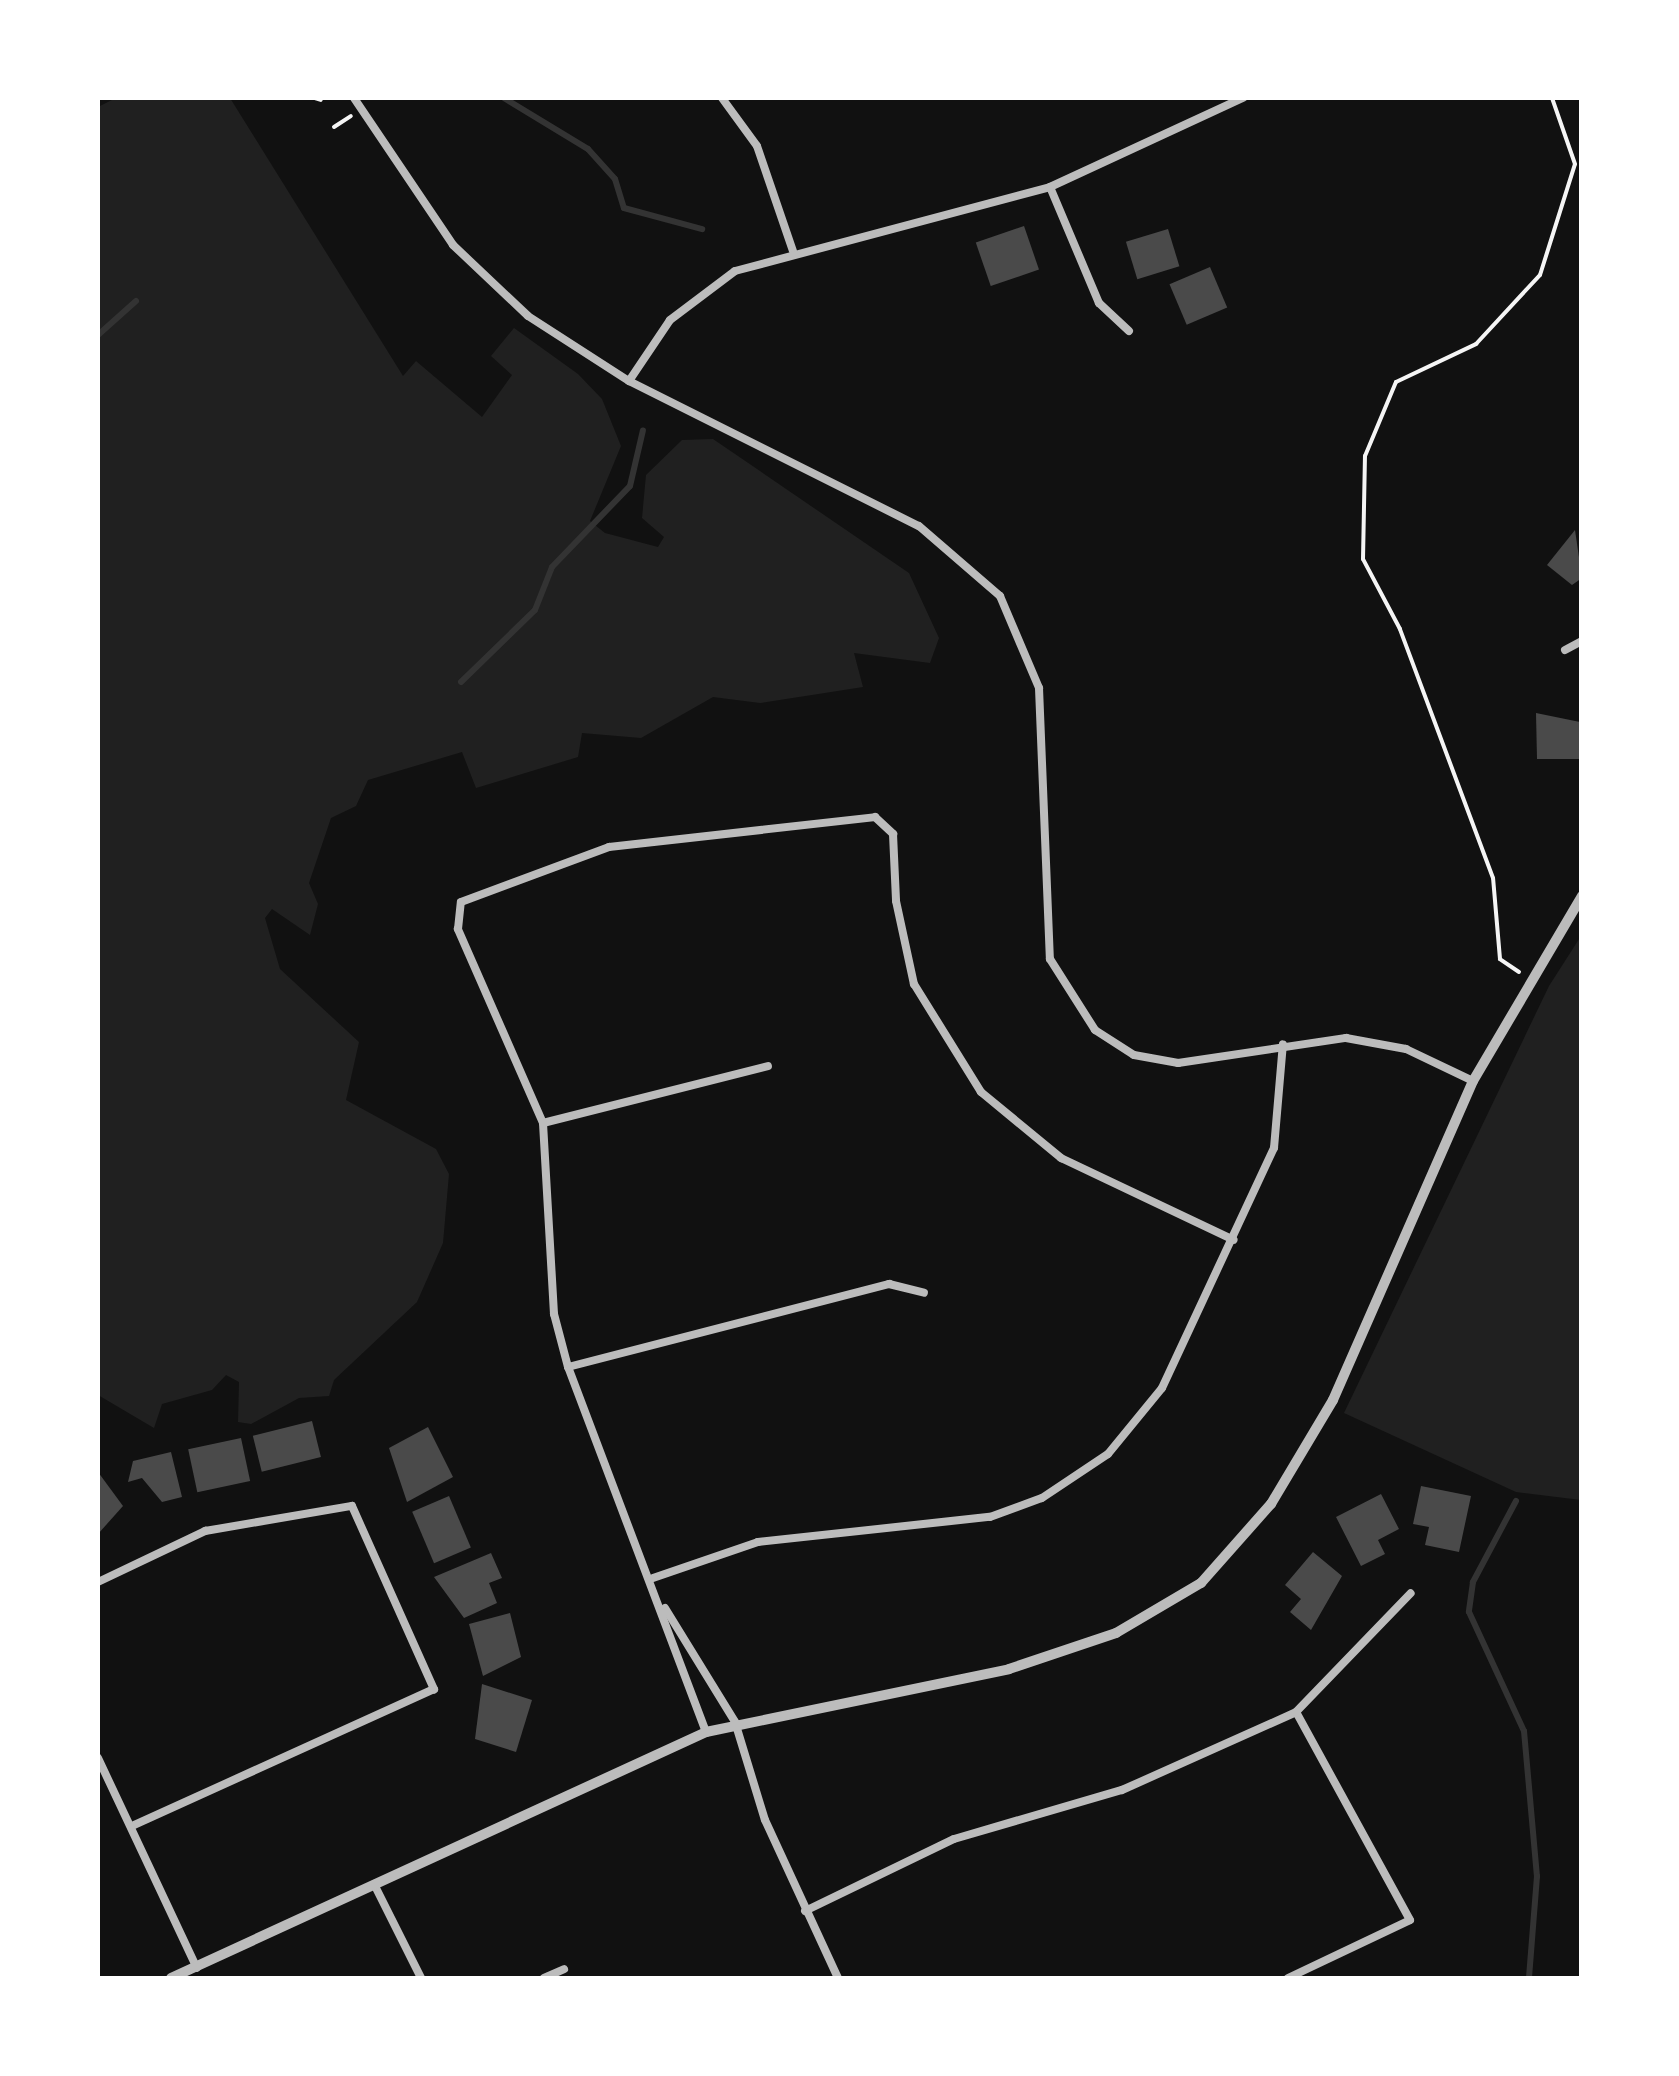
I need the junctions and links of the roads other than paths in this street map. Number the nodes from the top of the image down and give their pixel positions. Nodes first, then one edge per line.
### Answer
1 (354, 98) edge
2 (722, 98) edge
3 (1243, 98) edge
4 (1050, 187) junction
5 (793, 251) junction
6 (1130, 331) dead end
7 (629, 381) junction
8 (1582, 641) edge
9 (1565, 650) dead end
10 (1582, 896) edge
11 (1283, 1044) junction
12 (768, 1066) dead end
13 (1473, 1082) junction
14 (543, 1124) junction
15 (1234, 1240) junction
16 (924, 1293) dead end
17 (568, 1367) junction
18 (652, 1578) junction
19 (98, 1582) edge
20 (1411, 1593) dead end
21 (661, 1603) junction
22 (694, 1650) junction
23 (673, 1658) junction
24 (1296, 1712) junction
25 (735, 1722) junction
26 (706, 1732) junction
27 (98, 1758) edge
28 (134, 1825) junction
29 (374, 1883) junction
30 (805, 1912) junction
31 (197, 1968) junction
32 (564, 1969) dead end
33 (171, 1978) edge
34 (420, 1978) edge
35 (544, 1978) edge
36 (838, 1978) edge
37 (1288, 1978) edge

1 - 7 street
2 - 5 street
3 - 4 street
4 - 5 street
4 - 6 street
5 - 7 street
7 - 11 street
8 - 9 street
10 - 13 street
11 - 13 street
11 - 15 street
12 - 14 street
13 - 25 street
14 - 15 street
14 - 17 street
15 - 18 street
16 - 17 street
17 - 18 street
18 - 21 street
19 - 28 street
20 - 24 street
21 - 22 street
21 - 23 street
22 - 23 street
22 - 25 street
23 - 26 street
24 - 30 street
24 - 37 street
25 - 26 street
25 - 30 street
26 - 29 street
27 - 28 street
28 - 31 street
29 - 31 street
29 - 34 street
30 - 36 street
31 - 33 street
32 - 35 street

